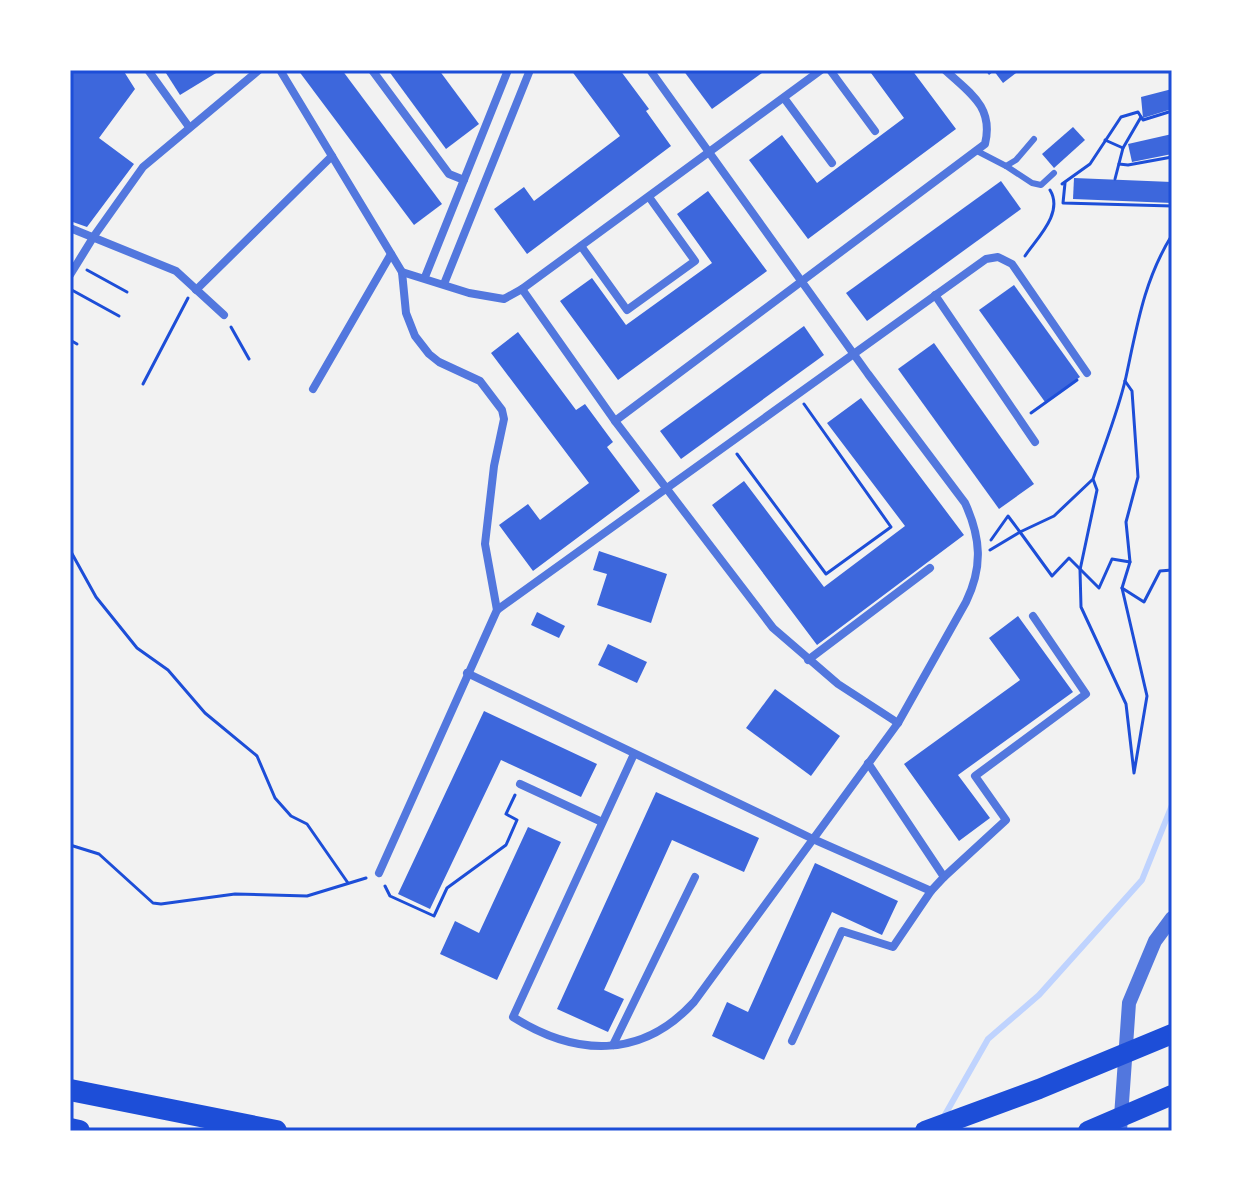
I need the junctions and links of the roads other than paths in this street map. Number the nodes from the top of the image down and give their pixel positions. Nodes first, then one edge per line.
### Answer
1 (148, 70) edge
2 (259, 70) edge
3 (280, 70) edge
4 (372, 70) edge
5 (508, 70) edge
6 (530, 70) edge
7 (650, 70) edge
8 (821, 70) edge
9 (830, 70) edge
10 (945, 70) edge
11 (784, 98) junction
12 (189, 127) junction
13 (875, 131) dead end
14 (1034, 139) dead end
15 (977, 151) junction
16 (709, 153) junction
17 (332, 156) junction
18 (832, 163) dead end
19 (1006, 166) junction
20 (1054, 173) dead end
21 (464, 180) junction
22 (649, 197) junction
23 (70, 228) edge
24 (94, 236) junction
25 (581, 246) junction
26 (391, 254) junction
27 (402, 272) junction
28 (70, 275) edge
29 (425, 277) junction
30 (802, 281) junction
31 (444, 284) junction
32 (522, 289) junction
33 (196, 290) junction
34 (935, 295) junction
35 (224, 315) road end
36 (854, 353) junction
37 (1087, 373) road end
38 (313, 389) dead end
39 (615, 421) junction
40 (1035, 442) dead end
41 (667, 489) junction
42 (930, 568) dead end
43 (497, 610) junction
44 (1033, 616) dead end
45 (808, 660) junction
46 (467, 673) junction
47 (898, 723) junction
48 (634, 754) junction
49 (868, 763) junction
50 (520, 784) road end
51 (602, 822) junction
52 (813, 839) junction
53 (379, 873) road end
54 (695, 877) dead end
55 (944, 877) junction
56 (931, 891) junction
57 (1172, 918) edge
58 (1172, 1034) edge
59 (792, 1041) dead end
60 (613, 1045) junction
61 (70, 1076) edge
62 (70, 1090) edge
63 (1172, 1095) edge
64 (101, 1097) junction
65 (70, 1129) edge
66 (79, 1131) edge
67 (276, 1131) edge
68 (925, 1131) edge
69 (1088, 1131) edge
70 (1120, 1131) edge

1 - 12 street
2 - 12 street
3 - 17 street
4 - 21 street
5 - 21 street
6 - 31 street
7 - 16 street
8 - 11 street
9 - 13 street
10 - 15 street
11 - 16 street
11 - 18 street
12 - 24 street
14 - 19 lane
15 - 19 lane
15 - 30 street
16 - 22 street
16 - 30 street
17 - 26 street
17 - 33 street
19 - 20 lane
21 - 29 street
22 - 25 street
22 - 25 street
23 - 24 street
24 - 28 street
24 - 33 street
25 - 32 street
26 - 27 street
26 - 38 street
27 - 29 street
27 - 43 street
29 - 31 street
30 - 36 street
30 - 39 street
31 - 32 street
32 - 39 street
33 - 35 street
34 - 36 street
34 - 37 street
34 - 40 street
36 - 41 street
36 - 47 street
39 - 41 street
41 - 43 street
41 - 45 street
42 - 45 street
43 - 46 street
44 - 55 street
45 - 47 street
46 - 48 street
46 - 53 street
47 - 49 street
48 - 51 street
48 - 52 street
49 - 52 street
49 - 55 street
50 - 51 street
51 - 60 street
52 - 56 street
52 - 60 street
54 - 60 street
55 - 56 street
56 - 59 street
57 - 70 street
58 - 68 highway
61 - 64 highway
62 - 64 highway
63 - 69 highway
64 - 67 highway
65 - 66 highway

